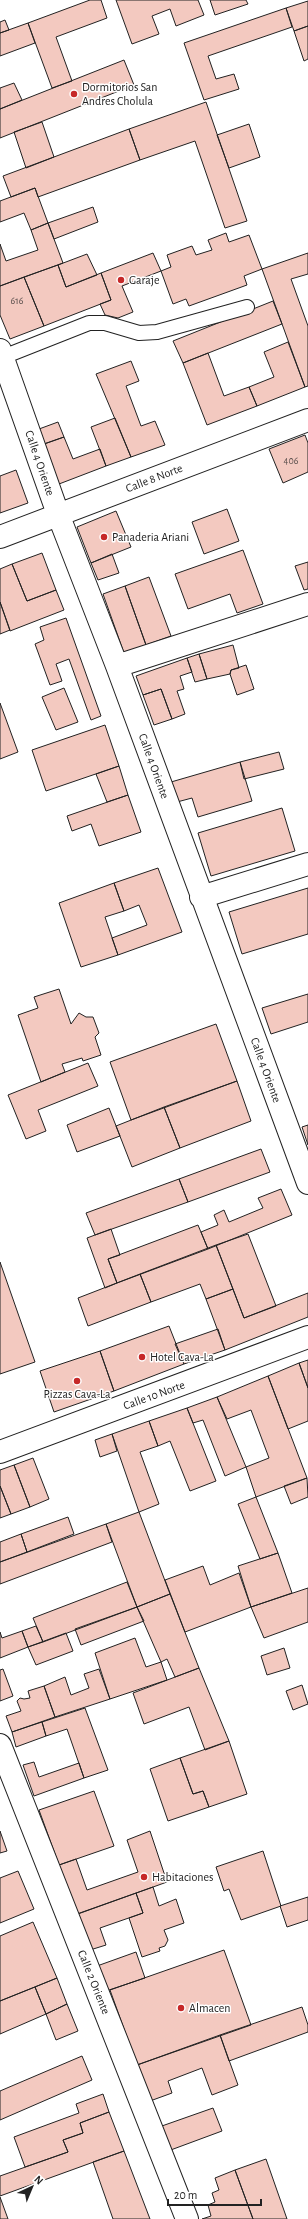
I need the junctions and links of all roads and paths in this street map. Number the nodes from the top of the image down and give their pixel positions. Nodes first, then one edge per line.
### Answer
1 (247, 307) dead end
2 (1, 354) edge
3 (308, 420) edge
4 (58, 514) junction
5 (0, 537) edge
6 (308, 604) edge
7 (118, 666) junction
8 (308, 864) edge
9 (202, 898) junction
10 (308, 1183) edge
11 (308, 1337) edge
12 (0, 1452) edge
13 (0, 1745) edge
14 (187, 2219) edge

1 - 2 lane
2 - 4 street, Calle 4 Oriente
3 - 4 street, Calle 8 Norte
4 - 5 street, Calle 8 Norte
4 - 7 street, Calle 4 Oriente
6 - 7 street
7 - 9 street, Calle 4 Oriente
8 - 9 street
9 - 10 street, Calle 4 Oriente
11 - 12 street, Calle 10 Norte
13 - 14 street, Calle 2 Oriente

